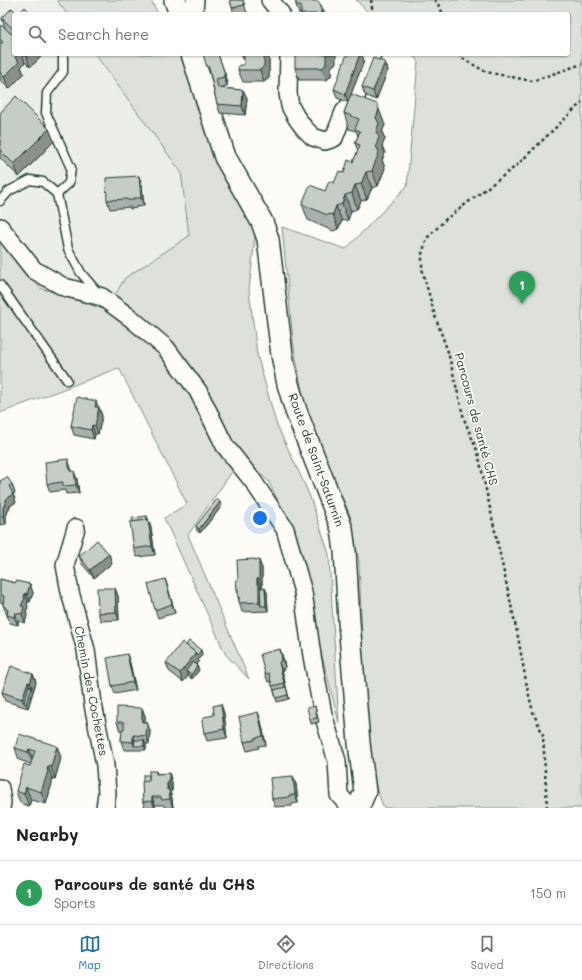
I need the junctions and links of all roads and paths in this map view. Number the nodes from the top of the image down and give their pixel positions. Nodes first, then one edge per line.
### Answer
1 (176, 0) edge
2 (195, 0) edge
3 (270, 0) edge
4 (371, 0) edge
5 (434, 0) edge
6 (179, 12) edge
7 (192, 12) edge
8 (279, 12) edge
9 (373, 12) edge
10 (442, 12) edge
11 (63, 56) edge
12 (193, 56) edge
13 (289, 56) edge
14 (371, 56) edge
15 (460, 56) edge
16 (582, 64) edge
17 (582, 102) edge
18 (57, 194) junction
19 (0, 201) edge
20 (0, 227) edge
21 (0, 286) edge
22 (102, 297) junction
23 (67, 380) dead end
24 (76, 528) dead end
25 (0, 788) edge
26 (360, 806) edge
27 (2, 808) edge
28 (105, 808) edge
29 (547, 808) edge

1 - 6 street
2 - 7 street
3 - 8 street
4 - 9 path
5 - 10 path
11 - 18 lane
12 - 26 street, Route de Saint-Saturnin
13 - 14 street
15 - 16 path
17 - 29 path, Parcours de santé CHS
18 - 19 lane
18 - 22 lane
20 - 22 street
21 - 23 lane
22 - 26 street
24 - 28 street, Chemin des Cochettes
25 - 27 street

